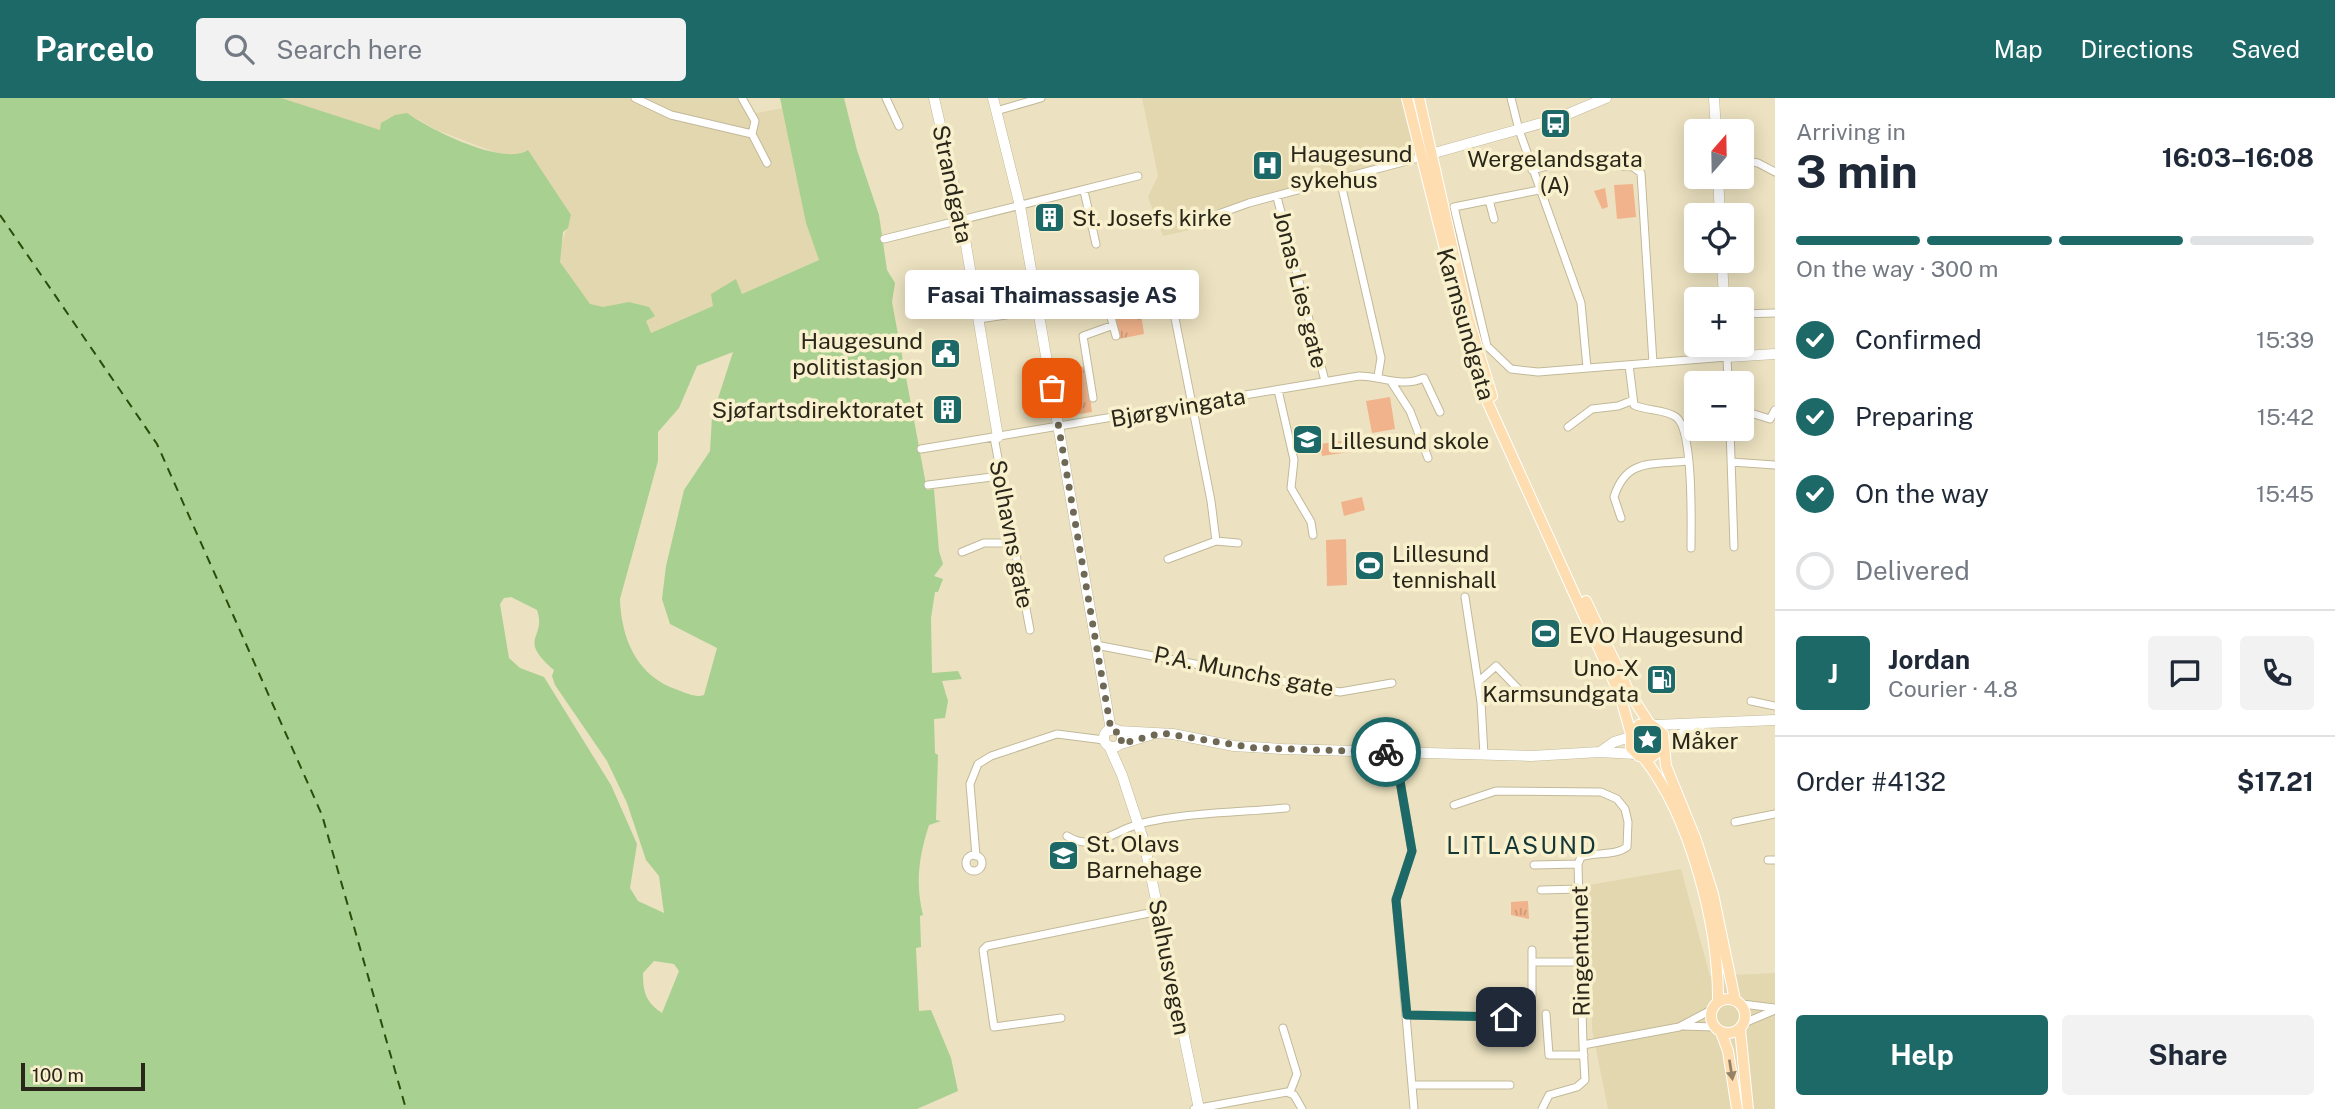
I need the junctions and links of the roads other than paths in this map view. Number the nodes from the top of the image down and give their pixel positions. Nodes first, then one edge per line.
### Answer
1 (635, 98) edge
2 (742, 98) edge
3 (886, 98) edge
4 (934, 98) edge
5 (993, 98) edge
6 (1041, 98) edge
7 (1408, 98) edge
8 (1419, 98) edge
9 (1511, 98) edge
10 (1606, 98) edge
11 (1714, 98) edge
12 (996, 111) junction
13 (1715, 119) edge
14 (899, 126) dead end
15 (1519, 130) junction
16 (752, 134) junction
17 (1426, 155) junction
18 (1754, 162) edge
19 (767, 163) dead end
20 (1532, 170) junction
21 (1775, 172) edge
22 (1138, 176) dead end
23 (1342, 188) dead end
24 (1539, 190) junction
25 (1084, 191) junction
26 (1277, 197) junction
27 (1489, 200) junction
28 (1020, 206) junction
29 (1207, 218) dead end
30 (1493, 219) dead end
31 (962, 221) junction
32 (884, 239) dead end
33 (1096, 244) dead end
34 (1154, 295) dead end
35 (1038, 309) junction
36 (1775, 313) edge
37 (1754, 314) edge
38 (979, 319) junction
39 (1111, 326) junction
40 (1115, 336) dead end
41 (1775, 354) edge
42 (1754, 355) edge
43 (1727, 357) joint
44 (1653, 363) junction
45 (1629, 365) junction
46 (1587, 368) junction
47 (1728, 371) edge
48 (1378, 376) junction
49 (1325, 381) junction
50 (1392, 383) junction
51 (1278, 390) junction
52 (1093, 398) dead end
53 (1631, 401) junction
54 (1192, 404) junction
55 (1775, 410) edge
56 (1440, 412) dead end
57 (1754, 414) edge
58 (1058, 426) junction
59 (1568, 427) dead end
60 (996, 437) junction
61 (1730, 441) edge
62 (921, 449) dead end
63 (1428, 458) dead end
64 (1688, 461) junction
65 (1731, 462) junction
66 (1775, 465) edge
67 (1000, 476) junction
68 (928, 485) dead end
69 (1621, 518) dead end
70 (1313, 535) dead end
71 (1216, 541) junction
72 (1014, 543) junction
73 (1238, 543) dead end
74 (1734, 547) dead end
75 (1691, 548) dead end
76 (962, 552) dead end
77 (1168, 559) dead end
78 (1465, 597) dead end
79 (1030, 630) dead end
80 (1096, 645) junction
81 (1478, 682) junction
82 (1392, 683) dead end
83 (1504, 696) dead end
84 (1526, 697) junction
85 (1587, 697) dead end
86 (1751, 701) dead end
87 (1775, 705) edge
88 (1775, 720) edge
89 (1705, 723) junction
90 (1652, 724) junction
91 (1115, 730) junction
92 (1161, 733) junction
93 (1631, 735) junction
94 (1113, 744) junction
95 (1664, 745) junction
96 (1395, 752) junction
97 (1600, 752) junction
98 (1484, 755) junction
99 (1639, 756) junction
100 (1454, 805) dead end
101 (1286, 808) dead end
102 (1775, 814) edge
103 (1735, 822) dead end
104 (1139, 825) junction
105 (1067, 836) dead end
106 (976, 856) dead end
107 (1580, 860) junction
108 (1534, 865) dead end
109 (1579, 889) junction
110 (1541, 890) dead end
111 (1159, 911) junction
112 (1532, 950) dead end
113 (1532, 962) junction
114 (1581, 962) junction
115 (1532, 995) dead end
116 (1738, 1002) junction
117 (1715, 1006) junction
118 (1775, 1009) edge
119 (1546, 1014) dead end
120 (1407, 1015) junction
121 (1506, 1017) dead end
122 (1060, 1018) dead end
123 (1682, 1026) junction
124 (1742, 1026) junction
125 (1283, 1028) dead end
126 (1718, 1029) junction
127 (1583, 1045) junction
128 (1584, 1055) junction
129 (1510, 1085) dead end
130 (1412, 1086) junction
131 (1290, 1092) junction
132 (1197, 1109) edge
133 (1302, 1109) edge
134 (1414, 1109) edge
135 (1542, 1109) edge
136 (1737, 1109) edge
137 (1748, 1109) edge

1 - 16 street
2 - 16 street
3 - 14 street
4 - 31 street, Strandgata
5 - 12 street
6 - 12 street
7 - 17 main road, Karmsundgata
8 - 17 main road, Karmsundgata
9 - 15 street
10 - 15 street
11 - 13 street
12 - 28 street
15 - 17 street
15 - 20 street
16 - 19 street
17 - 26 street
17 - 90 main road, Karmsundgata
17 - 93 main road, Karmsundgata
18 - 21 street
20 - 24 street
20 - 44 street
22 - 25 street
23 - 48 street
24 - 27 street
24 - 46 street
25 - 28 street
25 - 33 street
26 - 29 street
26 - 49 street, Jonas Lies gate
27 - 30 street
27 - 46 street
28 - 31 street
28 - 35 street
31 - 32 street
31 - 38 street, Strandgata
34 - 54 street
35 - 38 street
35 - 39 street
35 - 58 street
36 - 37 street
38 - 60 street, Strandgata
39 - 40 street
39 - 52 street
41 - 42 street
43 - 44 street
43 - 47 street
44 - 45 street
45 - 46 street
45 - 53 street
48 - 49 street, Bjørgvingata
48 - 50 street
49 - 51 street, Bjørgvingata
50 - 56 street
50 - 63 street
51 - 54 street, Bjørgvingata
51 - 70 street
53 - 59 street
53 - 64 street
54 - 58 street, Bjørgvingata
54 - 71 street
55 - 57 street
58 - 60 street, Bjørgvingata
58 - 80 street
60 - 62 street, Bjørgvingata
60 - 67 street, Solhavns gate
61 - 65 street
64 - 69 street
64 - 75 street
65 - 66 street
65 - 74 street
67 - 68 street
67 - 72 street, Solhavns gate
71 - 73 street
71 - 77 street
72 - 76 street
72 - 79 street, Solhavns gate
78 - 81 street
80 - 82 street, P.A. Munchs gate
80 - 91 street
81 - 84 street
81 - 98 street
83 - 84 street
84 - 85 street
86 - 87 street
88 - 89 street
89 - 90 street
89 - 95 street
90 - 93 main road
90 - 95 main road
91 - 92 street
91 - 94 street
91 - 94 street, Salhusvegen
92 - 94 street
92 - 96 street
93 - 97 street
93 - 99 main road
94 - 104 street, Salhusvegen
94 - 106 street
95 - 99 main road
95 - 116 main road
96 - 98 street
96 - 120 street
97 - 98 street
97 - 99 street
99 - 117 main road
100 - 107 street
101 - 104 street
102 - 103 street
104 - 105 street
104 - 111 street, Salhusvegen
107 - 108 street
107 - 109 street, Ringentunet
109 - 110 street
109 - 114 street, Ringentunet
111 - 122 street
111 - 132 street, Salhusvegen
112 - 113 street
113 - 114 street
113 - 115 street
114 - 127 street, Ringentunet
116 - 117 main road
116 - 118 street
116 - 124 main road
117 - 123 street, Ringentunet
117 - 126 main road
118 - 124 street
119 - 128 street
120 - 121 street
120 - 130 street
123 - 126 street, Ringentunet
123 - 127 street, Ringentunet
124 - 126 main road
124 - 137 main road
125 - 131 street
126 -> 136 main road
127 - 128 street, Ringentunet
128 - 135 street, Ringentunet
129 - 130 street
130 - 134 street
131 - 132 street
131 - 133 street

